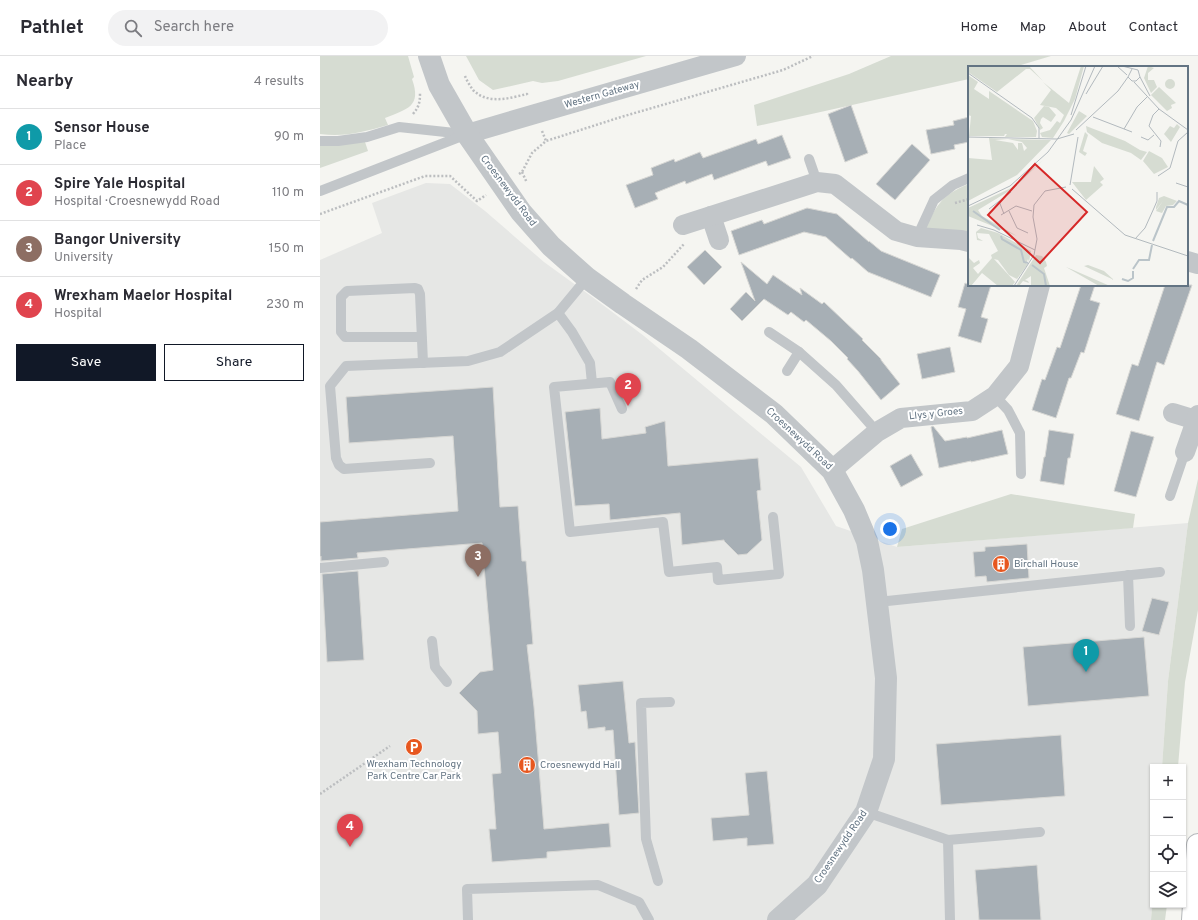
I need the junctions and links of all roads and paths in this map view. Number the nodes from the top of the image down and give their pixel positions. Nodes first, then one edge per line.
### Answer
1 (429, 56) edge
2 (736, 56) edge
3 (813, 56) edge
4 (465, 76) dead end
5 (420, 92) dead end
6 (527, 94) dead end
7 (407, 117) dead end
8 (467, 134) junction
9 (320, 141) edge
10 (809, 159) dead end
11 (522, 172) dead end
12 (968, 178) edge
13 (817, 182) junction
14 (320, 191) edge
15 (968, 198) edge
16 (477, 201) dead end
17 (950, 207) dead end
18 (320, 214) edge
19 (698, 220) junction
20 (917, 237) junction
21 (719, 240) dead end
22 (968, 242) edge
23 (1188, 261) edge
24 (1198, 264) edge
25 (587, 278) junction
26 (1040, 286) edge
27 (634, 291) dead end
28 (558, 313) junction
29 (769, 332) dead end
30 (422, 337) junction
31 (799, 352) junction
32 (423, 363) junction
33 (787, 371) dead end
34 (592, 383) junction
35 (995, 396) junction
36 (622, 409) dead end
37 (1173, 413) dead end
38 (1197, 418) edge
39 (877, 432) junction
40 (1185, 452) joint
41 (430, 463) dead end
42 (832, 470) junction
43 (1021, 474) dead end
44 (1170, 496) dead end
45 (773, 517) dead end
46 (384, 562) dead end
47 (320, 568) edge
48 (1160, 572) dead end
49 (1128, 575) junction
50 (878, 602) junction
51 (1130, 626) dead end
52 (432, 641) dead end
53 (447, 682) dead end
54 (670, 702) dead end
55 (390, 746) dead end
56 (320, 794) edge
57 (866, 812) junction
58 (1040, 832) dead end
59 (948, 840) junction
60 (1198, 845) edge
61 (658, 881) dead end
62 (468, 920) edge
63 (649, 920) edge
64 (778, 920) edge
65 (950, 920) edge
66 (1193, 920) edge

1 - 8 street, Croesnewydd Road
2 - 8 street, Western Gateway
3 - 11 path
4 - 6 path
5 - 7 path
8 - 9 lane
8 - 14 lane
8 - 25 street, Croesnewydd Road
10 - 13 lane
12 - 20 lane
13 - 19 street
13 - 20 street
15 - 17 path
16 - 18 path
19 - 21 street
19 - 27 path
20 - 22 street
23 - 24 street
25 - 28 lane
25 - 42 street, Croesnewydd Road
26 - 35 street, Llys y Groes
28 - 32 lane
28 - 34 lane
29 - 31 lane
30 - 30 lane
30 - 32 lane
31 - 33 lane
31 - 39 lane
32 - 41 lane
34 - 36 lane
34 - 45 lane
35 - 39 street, Llys y Groes
35 - 43 lane
37 - 38 street
38 - 40 street
39 - 42 street, Llys y Groes
40 - 44 lane
42 - 50 street, Croesnewydd Road
46 - 47 lane
48 - 49 lane
49 - 50 lane
49 - 51 lane
50 - 57 street, Croesnewydd Road
52 - 53 lane
54 - 61 lane
55 - 56 path
57 - 59 lane
57 - 64 street, Croesnewydd Road
58 - 59 lane
59 - 65 lane
60 - 66 highway
62 - 63 lane

